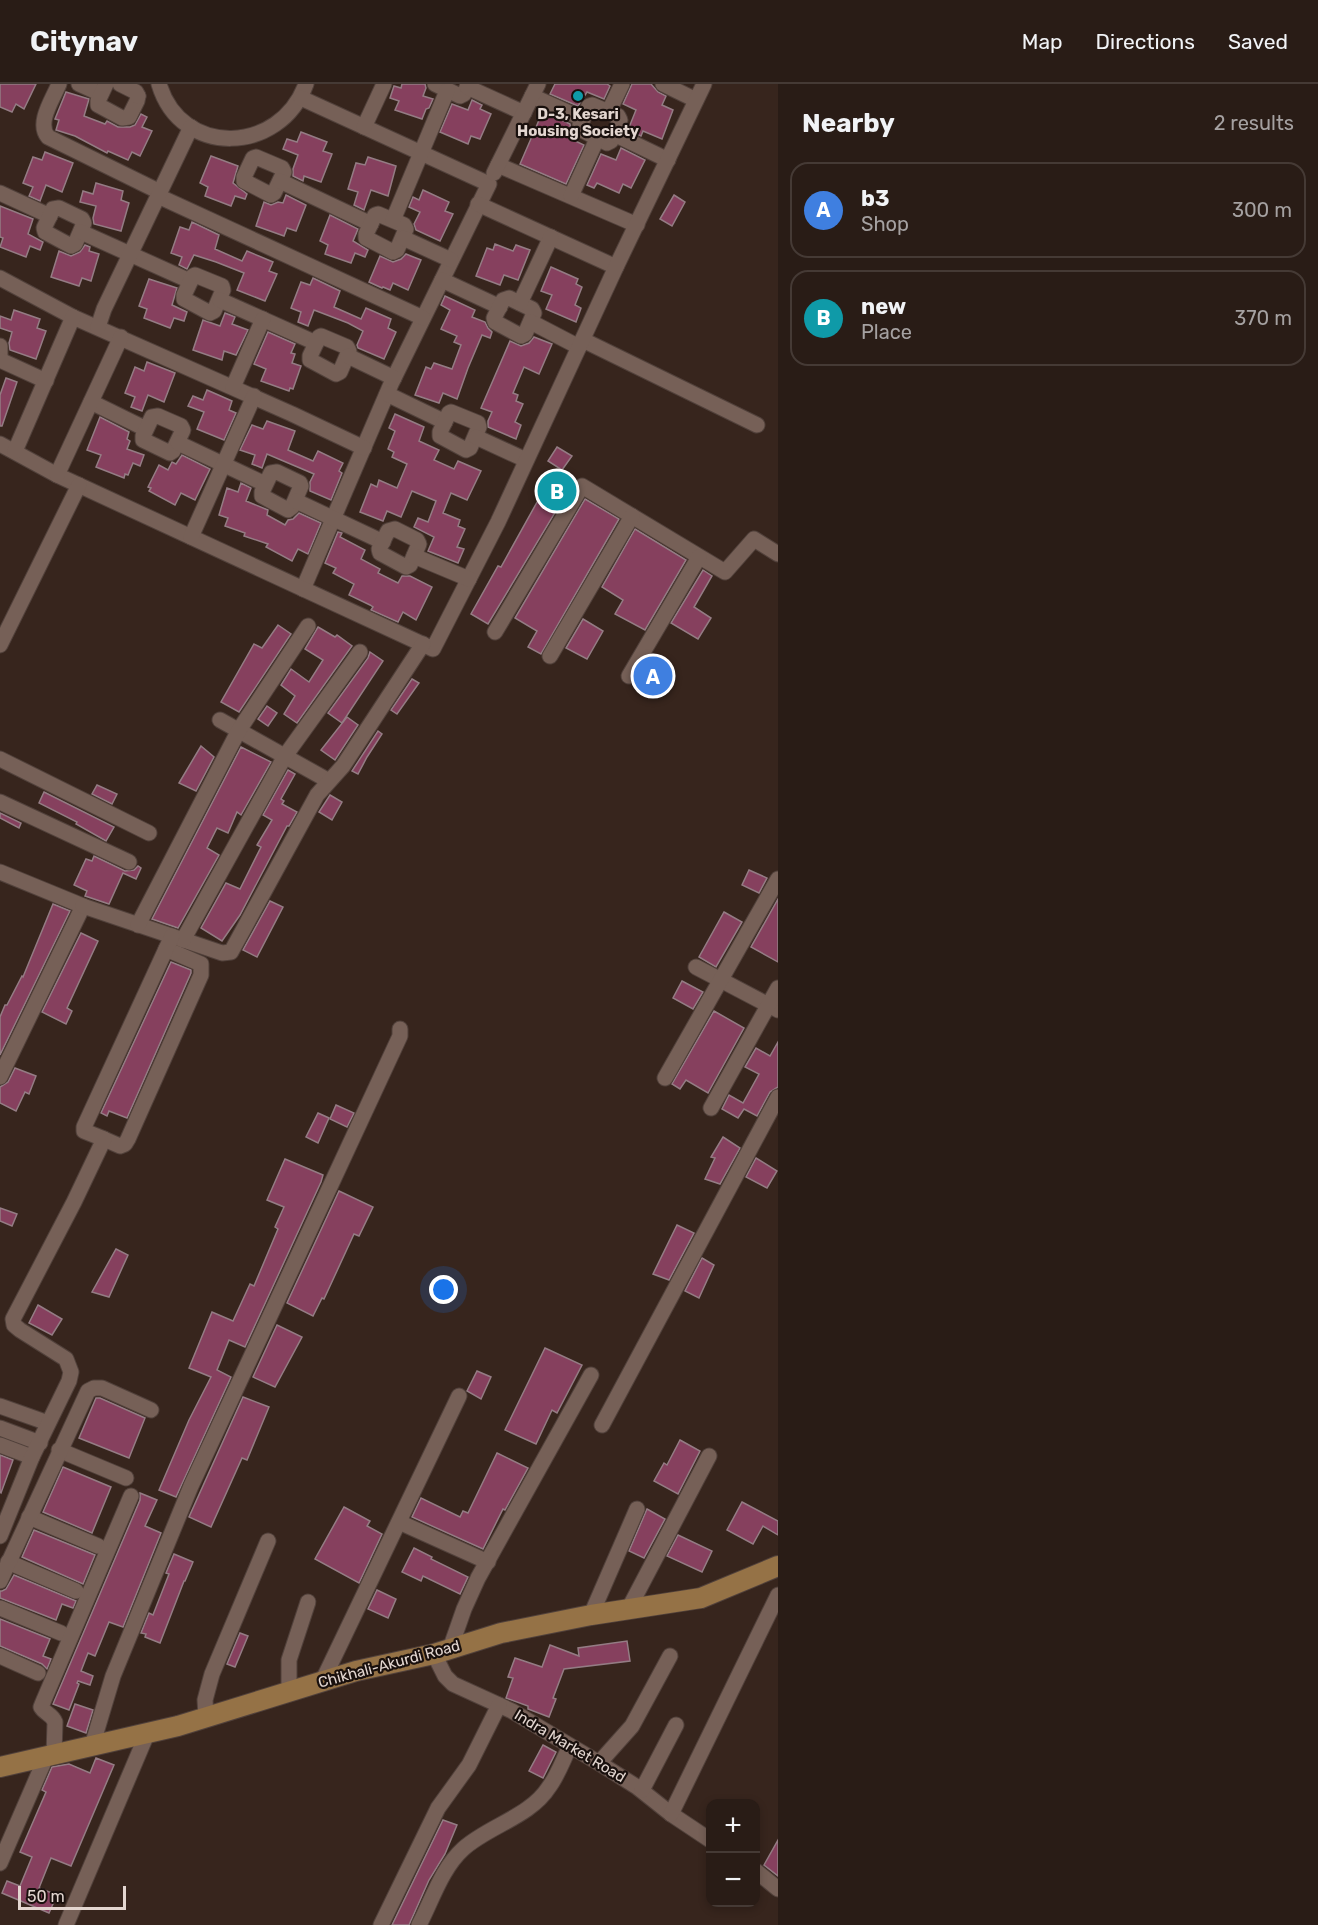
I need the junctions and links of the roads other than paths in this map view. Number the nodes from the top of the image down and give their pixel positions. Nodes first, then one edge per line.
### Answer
1 (59, 84) edge
2 (79, 84) edge
3 (120, 84) edge
4 (384, 84) edge
5 (622, 84) edge
6 (663, 84) edge
7 (468, 86) edge
8 (159, 87) edge
9 (441, 87) edge
10 (104, 89) edge
11 (704, 89) edge
12 (535, 90) edge
13 (304, 91) edge
14 (138, 96) junction
15 (609, 111) junction
16 (524, 113) junction
17 (583, 119) junction
18 (191, 127) junction
19 (364, 127) junction
20 (614, 134) junction
21 (250, 137) junction
22 (597, 139) junction
23 (420, 152) junction
24 (256, 157) junction
25 (668, 160) junction
26 (498, 165) junction
27 (280, 182) junction
28 (489, 184) junction
29 (159, 194) junction
30 (571, 196) junction
31 (2, 198) edge
32 (478, 204) junction
33 (50, 216) junction
34 (393, 220) junction
35 (371, 224) junction
36 (637, 225) junction
37 (81, 232) junction
38 (551, 237) junction
39 (403, 238) junction
40 (130, 255) junction
41 (451, 260) junction
42 (616, 267) junction
43 (0, 278) edge
44 (442, 280) junction
45 (190, 281) junction
46 (220, 300) junction
47 (520, 303) junction
48 (500, 307) junction
49 (74, 317) junction
50 (423, 318) junction
51 (263, 319) junction
52 (531, 322) junction
53 (98, 327) junction
54 (121, 337) junction
55 (316, 343) junction
56 (581, 343) junction
57 (0, 346) edge
58 (0, 355) edge
59 (348, 356) junction
60 (0, 360) edge
61 (394, 378) junction
62 (46, 381) junction
63 (233, 387) junction
64 (387, 394) junction
65 (254, 396) junction
66 (91, 402) junction
67 (445, 422) junction
68 (757, 425) dead end
69 (146, 429) junction
70 (476, 437) junction
71 (178, 443) junction
72 (0, 444) edge
73 (364, 448) junction
74 (15, 451) junction
75 (526, 460) junction
76 (223, 465) junction
77 (57, 475) junction
78 (266, 484) junction
79 (79, 485) junction
80 (296, 501) junction
81 (632, 516) junction
82 (333, 520) junction
83 (191, 537) junction
84 (383, 542) junction
85 (778, 554) edge
86 (414, 556) junction
87 (699, 557) junction
88 (469, 579) junction
89 (303, 589) junction
90 (308, 626) dead end
91 (495, 633) dead end
92 (423, 644) junction
93 (0, 645) edge
94 (360, 652) dead end
95 (550, 656) dead end
96 (635, 674) road end
97 (220, 720) dead end
98 (238, 730) junction
99 (285, 756) junction
100 (0, 759) edge
101 (329, 781) junction
102 (0, 802) edge
103 (149, 833) dead end
104 (129, 862) dead end
105 (0, 872) edge
106 (778, 879) edge
107 (82, 906) junction
108 (138, 925) junction
109 (174, 942) junction
110 (696, 967) dead end
111 (721, 981) junction
112 (778, 988) edge
113 (773, 1007) edge
114 (400, 1029) dead end
115 (0, 1077) edge
116 (665, 1078) dead end
117 (778, 1097) edge
118 (711, 1108) dead end
119 (104, 1139) junction
120 (0, 1316) edge
121 (14, 1325) junction
122 (591, 1375) dead end
123 (459, 1396) dead end
124 (0, 1406) edge
125 (151, 1410) dead end
126 (48, 1423) junction
127 (602, 1425) dead end
128 (0, 1428) edge
129 (40, 1443) junction
130 (0, 1445) edge
131 (59, 1450) junction
132 (709, 1456) dead end
133 (32, 1458) junction
134 (126, 1478) dead end
135 (20, 1488) junction
136 (39, 1496) junction
137 (131, 1496) dead end
138 (637, 1509) dead end
139 (29, 1517) junction
140 (399, 1522) junction
141 (2, 1528) edge
142 (268, 1541) dead end
143 (98, 1546) dead end
144 (8, 1562) junction
145 (488, 1562) junction
146 (778, 1566) edge
147 (0, 1581) edge
148 (76, 1592) dead end
149 (778, 1595) edge
150 (308, 1602) dead end
151 (0, 1608) edge
152 (628, 1610) junction
153 (591, 1616) junction
154 (61, 1633) dead end
155 (442, 1652) junction
156 (0, 1656) edge
157 (670, 1656) dead end
158 (38, 1672) dead end
159 (322, 1682) junction
160 (289, 1692) junction
161 (500, 1705) junction
162 (206, 1717) junction
163 (676, 1725) dead end
164 (147, 1734) junction
165 (92, 1746) junction
166 (570, 1746) junction
167 (50, 1756) junction
168 (599, 1763) junction
169 (0, 1767) edge
170 (642, 1790) junction
171 (671, 1814) junction
172 (706, 1837) edge
173 (0, 1863) edge
174 (760, 1874) edge
175 (778, 1890) edge
176 (66, 1925) edge
177 (381, 1925) edge
178 (419, 1925) edge

1 - 29 street
2 - 10 street
3 - 14 street
4 - 19 street
5 - 15 street
6 - 11 street
7 - 9 street
7 - 16 street
8 - 14 street
8 - 18 street
9 - 23 street
10 - 14 street
11 - 25 street
12 - 16 street
12 - 17 street
13 - 19 street
13 - 21 street
15 - 17 street
15 - 20 street
16 - 26 street
17 - 22 street
18 - 21 street
18 - 29 street
19 - 23 street
20 - 22 street
20 - 25 street
21 - 24 street
22 - 30 street
23 - 28 street
23 - 34 street
24 - 27 street
24 - 27 street
25 - 36 street
26 - 28 street
26 - 30 street
27 - 35 street
28 - 32 street
29 - 40 street
29 - 50 street
30 - 36 street
31 - 33 street
32 - 38 street
32 - 41 street
33 - 37 street
33 - 37 street
34 - 35 street
34 - 39 street
35 - 39 street
36 - 42 street
37 - 40 street
38 - 42 street
38 - 47 street
39 - 41 street
40 - 45 street
40 - 53 street
41 - 44 street
42 - 56 street
43 - 49 street
44 - 48 street
44 - 50 street
45 - 46 street
45 - 46 street
46 - 51 street
47 - 48 street
47 - 52 street
48 - 52 street
49 - 53 street
49 - 62 street
50 - 61 street
51 - 55 street
51 - 63 street
52 - 56 street
53 - 54 street
54 - 63 street
54 - 66 street
55 - 59 street
55 - 59 street
56 - 68 street
56 - 75 street
57 - 58 street
59 - 61 street
60 - 62 street
61 - 64 street
62 - 74 street
63 - 65 street
64 - 67 street
64 - 73 street
65 - 73 street
65 - 76 street
66 - 69 street
66 - 77 street
67 - 70 street
67 - 70 street
69 - 71 street
69 - 71 street
70 - 75 street
71 - 76 street
72 - 74 street
73 - 82 street
74 - 77 street
75 - 88 street
76 - 78 street
76 - 83 street
77 - 79 street
78 - 80 street
78 - 80 street
79 - 83 street
79 - 93 street
80 - 82 street
81 - 87 street
81 - 91 street
81 - 95 street
82 - 84 street
82 - 89 street
83 - 89 street
84 - 86 street
84 - 86 street
85 - 87 street
86 - 88 street
87 - 96 street
88 - 92 street
89 - 92 street
90 - 98 street
92 - 101 street
94 - 99 street
97 - 98 street
98 - 99 street
98 - 108 street
99 - 101 street
99 - 109 street
100 - 103 street
101 - 109 street
102 - 104 street
105 - 107 street
106 - 111 street
107 - 108 street
107 - 115 street
108 - 109 street
109 - 119 street
109 - 119 street
110 - 111 street
111 - 113 street
111 - 116 street
112 - 113 street
113 - 118 street
114 - 165 street
117 - 127 street
119 - 121 street
120 - 121 street
121 - 126 street
122 - 145 street
123 - 140 street
124 - 126 street
125 - 131 street
126 - 129 street
128 - 129 street
129 - 133 street
130 - 133 street
131 - 134 street
131 - 136 street
132 - 152 street
133 - 135 street
135 - 136 street
135 - 141 street
136 - 139 street
137 - 167 street
138 - 153 street
139 - 143 street
139 - 144 street
140 - 145 street
140 - 159 street
142 - 162 street
144 - 147 street
144 - 148 street
145 - 155 street
146 - 152 main road, Chikhali-Akurdi Road
149 - 171 street
150 - 160 street
151 - 154 street
152 - 153 main road, Chikhali-Akurdi Road
153 - 155 main road, Chikhali-Akurdi Road
155 - 159 main road, Chikhali-Akurdi Road
155 - 161 street, Indra Market Road
156 - 158 street
157 - 168 street
159 - 160 main road, Chikhali-Akurdi Road
160 - 162 main road, Chikhali-Akurdi Road
161 - 166 street, Indra Market Road
161 - 177 street
162 - 164 main road, Chikhali-Akurdi Road
163 - 170 street
164 - 165 main road, Chikhali-Akurdi Road
164 - 176 street
165 - 167 main road, Chikhali-Akurdi Road
166 - 168 street, Indra Market Road
166 - 178 street
167 - 169 main road, Chikhali-Akurdi Road
167 - 173 street
168 - 170 street, Indra Market Road
170 - 171 street, Indra Market Road
171 - 172 street, Indra Market Road
174 - 175 street

